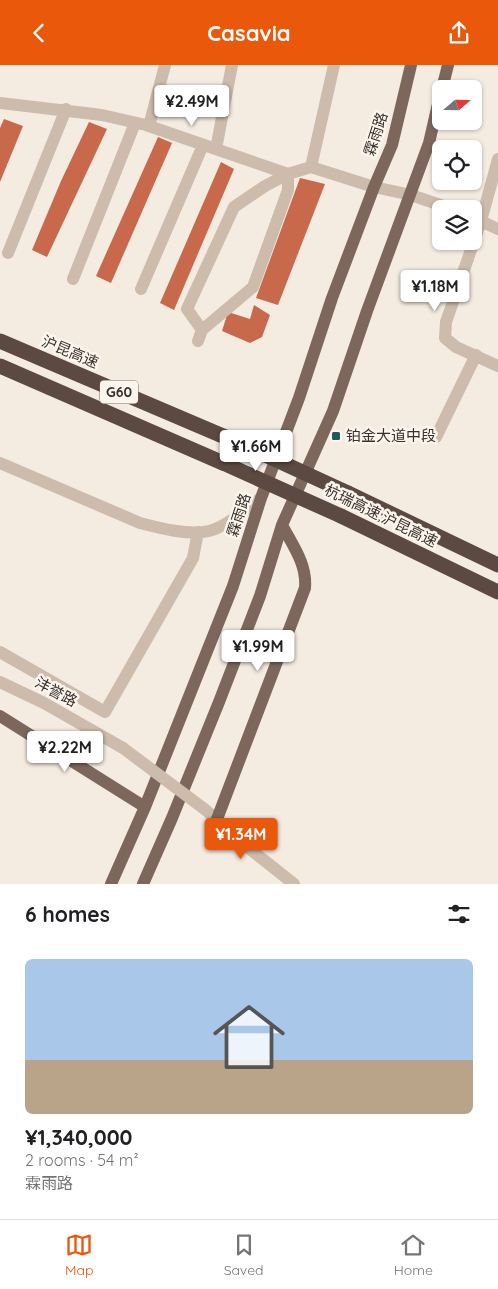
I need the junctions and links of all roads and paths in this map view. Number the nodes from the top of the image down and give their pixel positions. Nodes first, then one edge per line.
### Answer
1 (165, 65) edge
2 (232, 65) edge
3 (334, 65) edge
4 (411, 65) edge
5 (448, 65) edge
6 (444, 80) edge
7 (0, 103) edge
8 (66, 109) junction
9 (135, 123) junction
10 (149, 126) junction
11 (432, 130) edge
12 (203, 145) junction
13 (216, 149) junction
14 (498, 159) edge
15 (311, 167) junction
16 (288, 174) junction
17 (374, 187) junction
18 (411, 195) junction
19 (432, 202) edge
20 (482, 208) edge
21 (482, 222) edge
22 (498, 229) edge
23 (469, 250) edge
24 (8, 253) dead end
25 (73, 279) dead end
26 (141, 289) dead end
27 (0, 341) edge
28 (476, 355) junction
29 (0, 366) edge
30 (498, 366) edge
31 (436, 437) dead end
32 (238, 441) joint
33 (0, 463) edge
34 (261, 498) junction
35 (282, 525) junction
36 (198, 532) junction
37 (498, 565) edge
38 (498, 592) edge
39 (0, 652) edge
40 (0, 682) edge
41 (0, 716) edge
42 (145, 807) junction
43 (212, 815) junction
44 (110, 884) edge
45 (143, 884) edge
46 (294, 884) edge

1 - 10 street
2 - 13 street
3 - 15 street
4 - 17 main road, 霖雨路
5 - 6 main road
7 - 8 street
8 - 9 street
8 - 24 street
9 - 10 street
9 - 25 street
10 - 12 street
11 - 18 main road
12 - 13 street
12 - 26 street
13 - 16 street
14 - 20 street
15 - 16 street
15 - 17 street
16 - 16 street
17 - 18 street
17 - 34 main road, 霖雨路
18 - 19 street
18 - 35 main road
21 - 22 street
23 - 28 street
27 - 32 highway, 沪昆高速 / G60
28 - 30 street
28 - 31 street
29 - 38 highway, 杭瑞高速;沪昆高速 / G60, bridge
32 - 37 highway, 杭瑞高速;沪昆高速 / G60, bridge
33 - 36 street
34 - 36 street
34 - 42 main road, 霖雨路
35 - 43 main road
35 - 45 main road
36 - 39 street
40 - 43 street, 沣誉路, bridge
41 - 42 main road
42 - 44 main road, 霖雨路
43 - 46 street, 沣誉路

